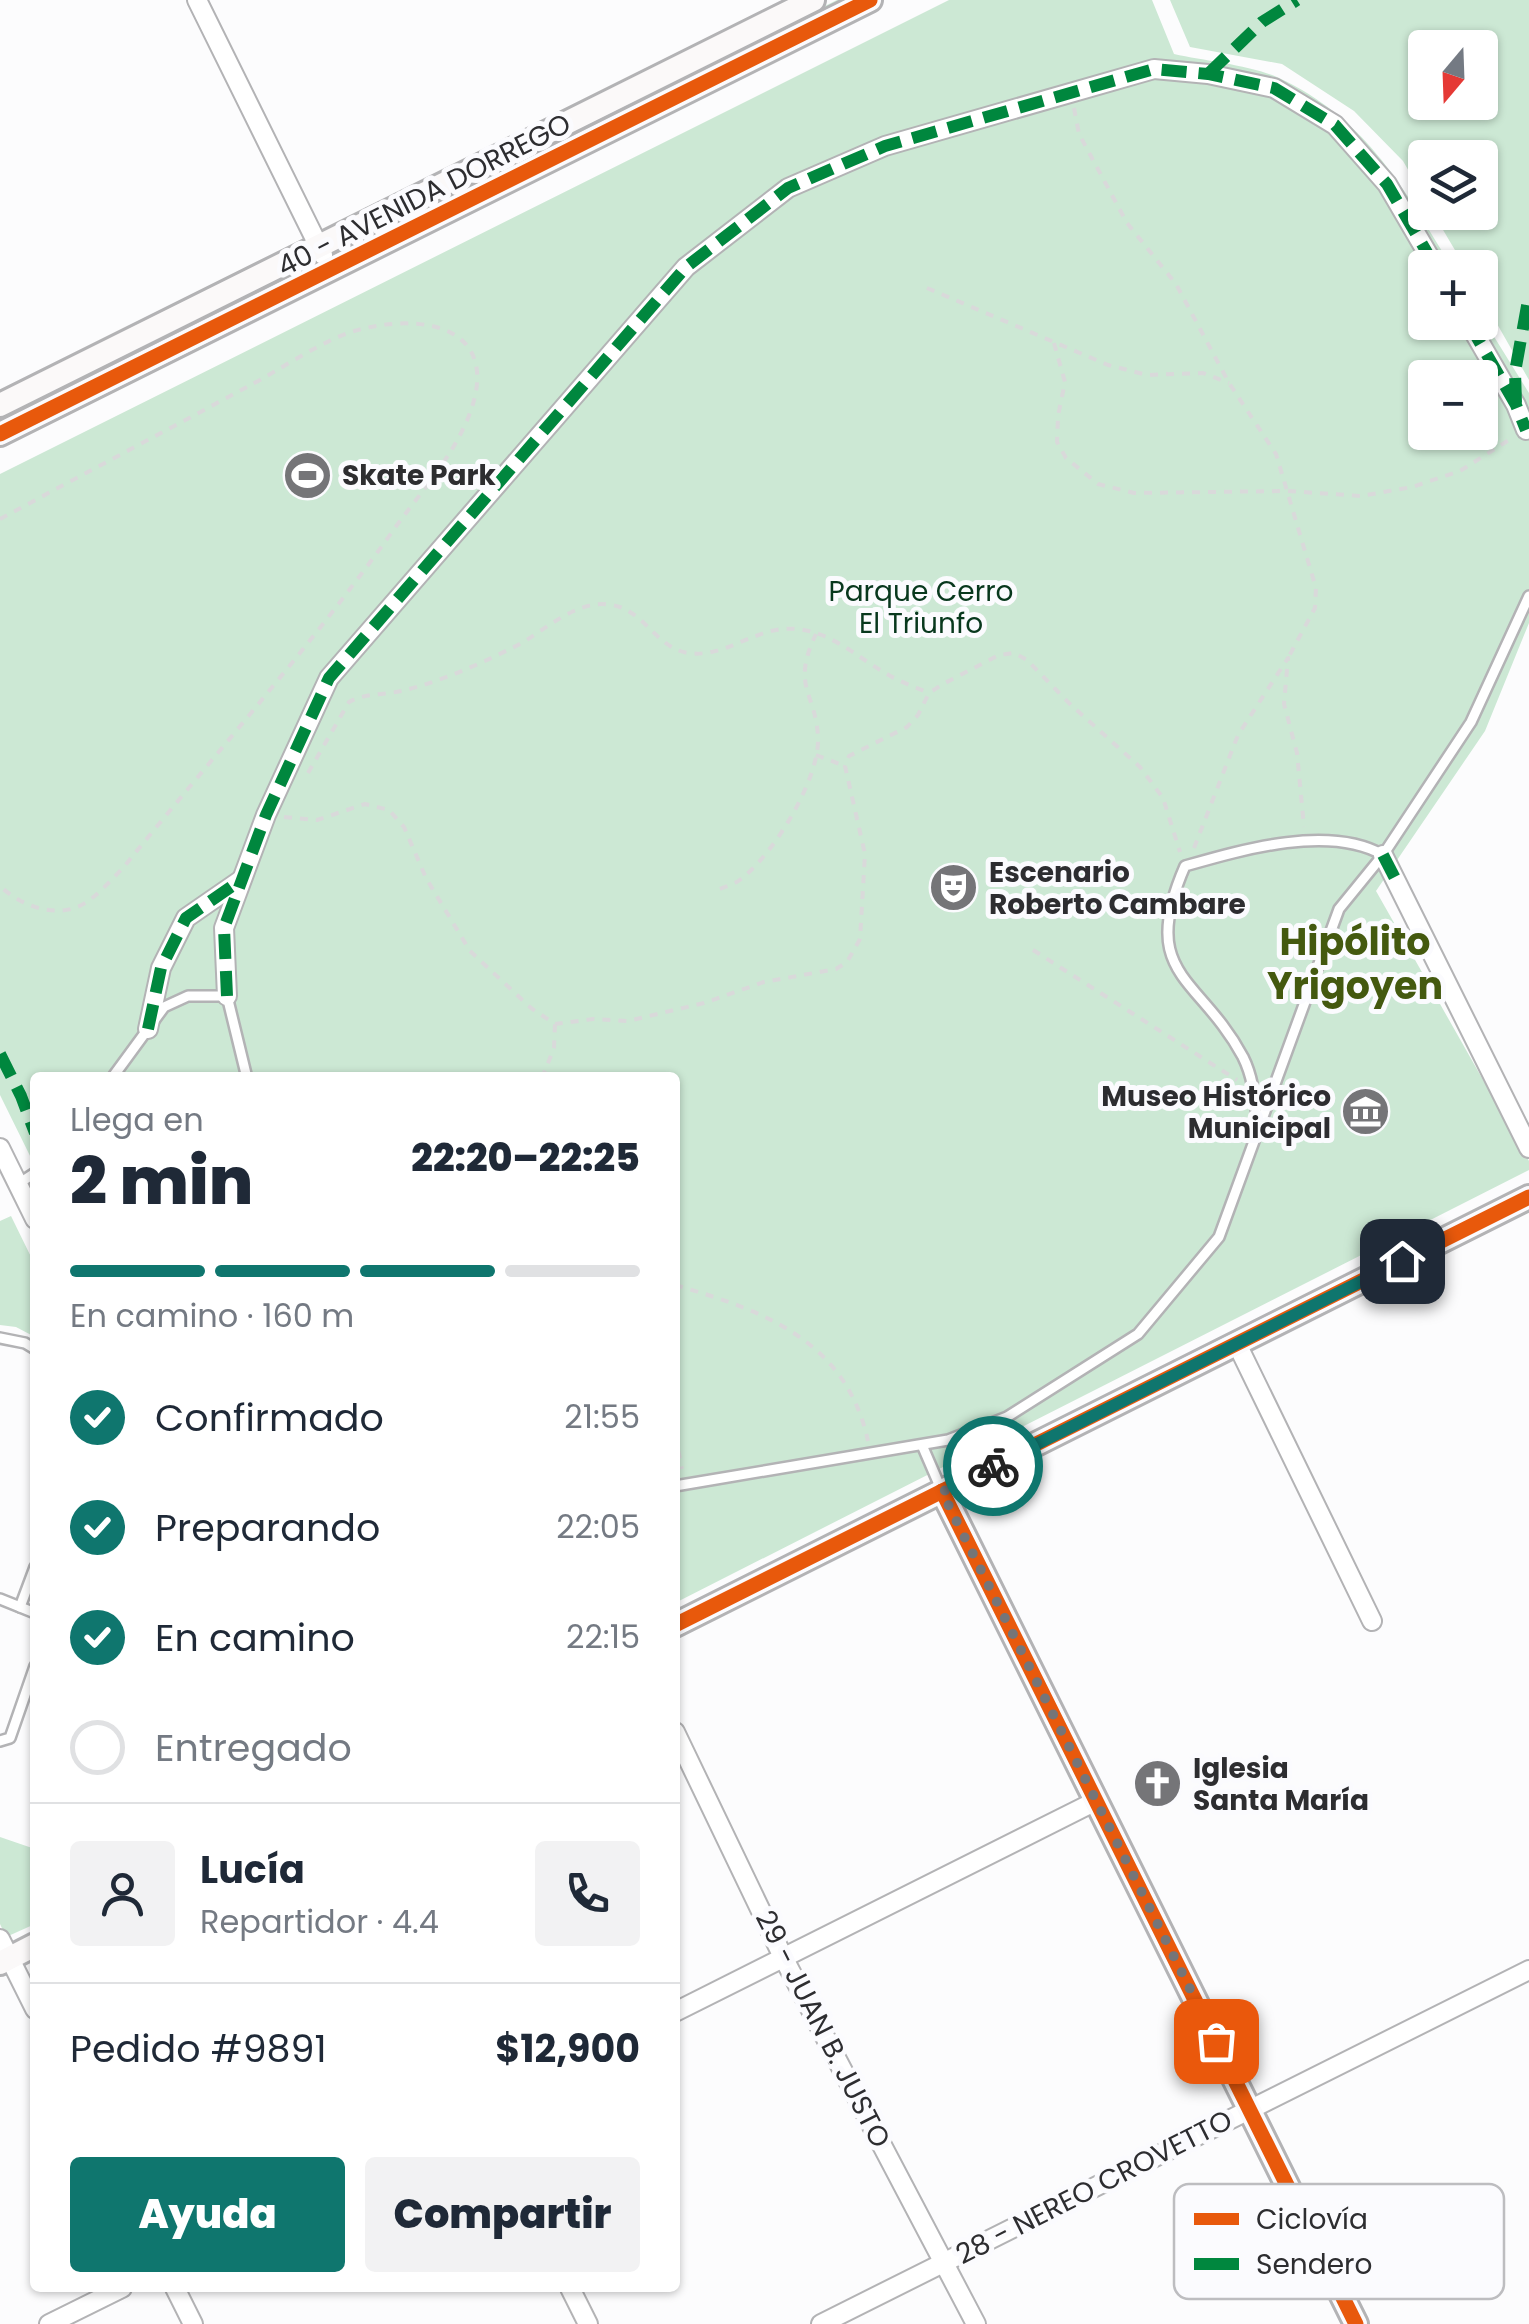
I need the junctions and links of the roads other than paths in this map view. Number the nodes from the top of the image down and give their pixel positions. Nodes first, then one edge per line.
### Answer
1 (197, 0) edge
2 (813, 0) edge
3 (870, 0) edge
4 (320, 246) junction
5 (1426, 250) edge
6 (330, 269) junction
7 (1478, 340) edge
8 (0, 405) edge
9 (0, 434) edge
10 (1528, 435) edge
11 (1529, 596) edge
12 (1383, 856) junction
13 (242, 879) junction
14 (228, 996) junction
15 (148, 1029) junction
16 (116, 1072) edge
17 (246, 1072) edge
18 (1258, 1128) junction
19 (0, 1148) edge
20 (1529, 1148) edge
21 (30, 1176) edge
22 (18, 1184) junction
23 (0, 1192) edge
24 (1529, 1198) edge
25 (30, 1209) edge
26 (0, 1338) edge
27 (1237, 1344) junction
28 (30, 1346) edge
29 (922, 1446) junction
30 (680, 1484) edge
31 (942, 1492) junction
32 (30, 1580) edge
33 (0, 1599) edge
34 (20, 1607) junction
35 (30, 1611) edge
36 (1372, 1621) dead end
37 (680, 1623) edge
38 (30, 1680) edge
39 (0, 1741) edge
40 (680, 1742) edge
41 (1096, 1801) junction
42 (30, 1946) edge
43 (3, 1953) edge
44 (783, 1958) junction
45 (1529, 1970) edge
46 (30, 2000) edge
47 (680, 2010) edge
48 (1250, 2110) junction
49 (1287, 2184) edge
50 (945, 2262) junction
51 (114, 2292) edge
52 (176, 2292) edge
53 (572, 2292) edge
54 (1344, 2299) edge
55 (49, 2324) edge
56 (193, 2324) edge
57 (588, 2324) edge
58 (821, 2324) edge
59 (976, 2324) edge
60 (1356, 2324) edge

1 - 4 street
2 - 4 street, 40 - AVENIDA DORREGO
3 - 6 street, 40 - AVENIDA DORREGO
4 - 6 street
4 - 8 street, 40 - AVENIDA DORREGO
5 - 13 street
6 - 9 street, 40 - AVENIDA DORREGO
7 - 10 street
11 - 12 lane
12 - 18 lane
12 - 18 lane
12 - 20 street
13 - 14 street
13 - 15 street
14 - 15 lane
14 - 17 lane
15 - 16 lane
18 - 29 lane
19 - 22 street
21 - 22 lane
22 - 23 street
22 - 25 street
24 - 27 street
26 - 28 lane
27 - 31 street
27 - 36 street
29 - 30 lane
29 - 31 lane
31 - 37 street
31 - 41 street
32 - 34 lane
33 - 34 lane
34 - 35 lane
38 - 39 lane
40 - 44 street, 29 - JUAN B. JUSTO
41 - 44 street
41 - 48 street
42 - 43 street
43 - 46 street
44 - 47 street
44 - 50 street, 29 - JUAN B. JUSTO
45 - 48 street, 28 - NEREO CROVETTO
48 - 49 street
48 - 50 street, 28 - NEREO CROVETTO
50 - 58 street, 28 - NEREO CROVETTO
50 - 59 street, 29 - JUAN B. JUSTO
51 - 55 street
52 - 56 street
53 - 57 street
54 - 60 street

